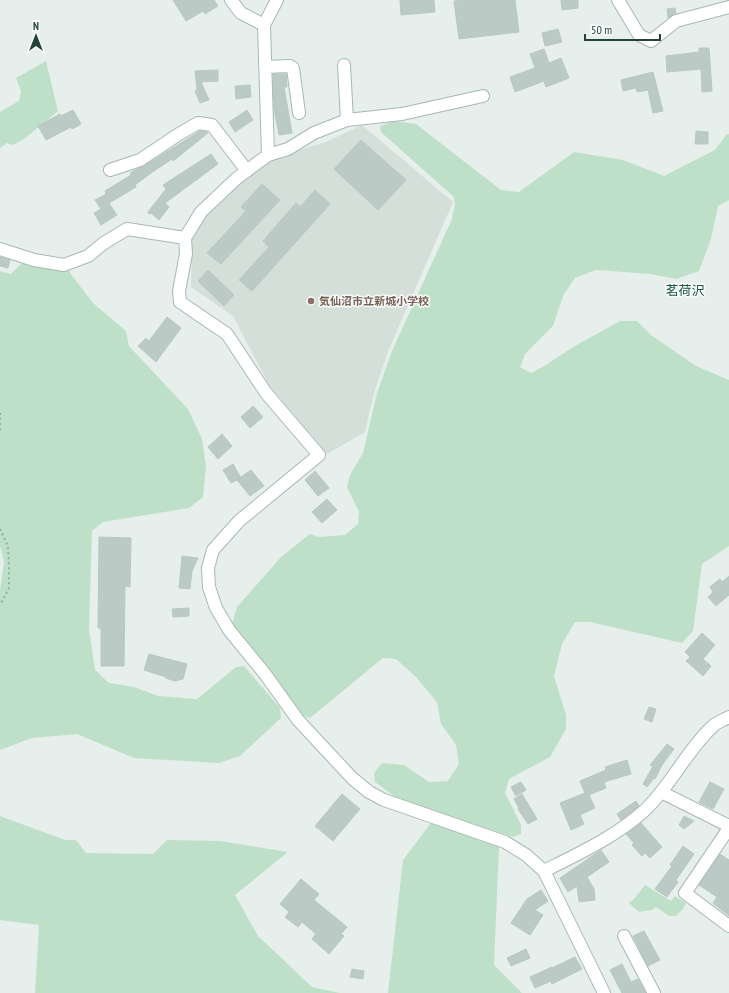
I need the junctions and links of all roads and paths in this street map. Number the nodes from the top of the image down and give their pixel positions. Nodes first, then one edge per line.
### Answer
1 (231, 0) edge
2 (277, 0) edge
3 (618, 0) edge
4 (729, 7) edge
5 (264, 25) junction
6 (344, 64) dead end
7 (265, 67) junction
8 (483, 96) dead end
9 (299, 113) dead end
10 (347, 120) junction
11 (268, 155) junction
12 (110, 170) dead end
13 (248, 171) junction
14 (185, 238) junction
15 (0, 249) edge
16 (0, 413) edge
17 (0, 430) edge
18 (0, 529) edge
19 (0, 605) edge
20 (729, 717) edge
21 (661, 792) junction
22 (729, 828) edge
23 (544, 872) junction
24 (728, 925) edge
25 (624, 936) dead end
26 (604, 993) edge
27 (654, 993) edge

1 - 5 street
2 - 5 street
3 - 4 street
5 - 7 street
6 - 10 street
7 - 9 street
7 - 11 street
8 - 10 street
10 - 11 street
11 - 13 street
12 - 13 street
13 - 14 street
14 - 15 street
14 - 23 street
16 - 17 path
18 - 19 path
20 - 21 street
21 - 22 street
21 - 23 street
22 - 24 street
23 - 26 street
25 - 27 street

